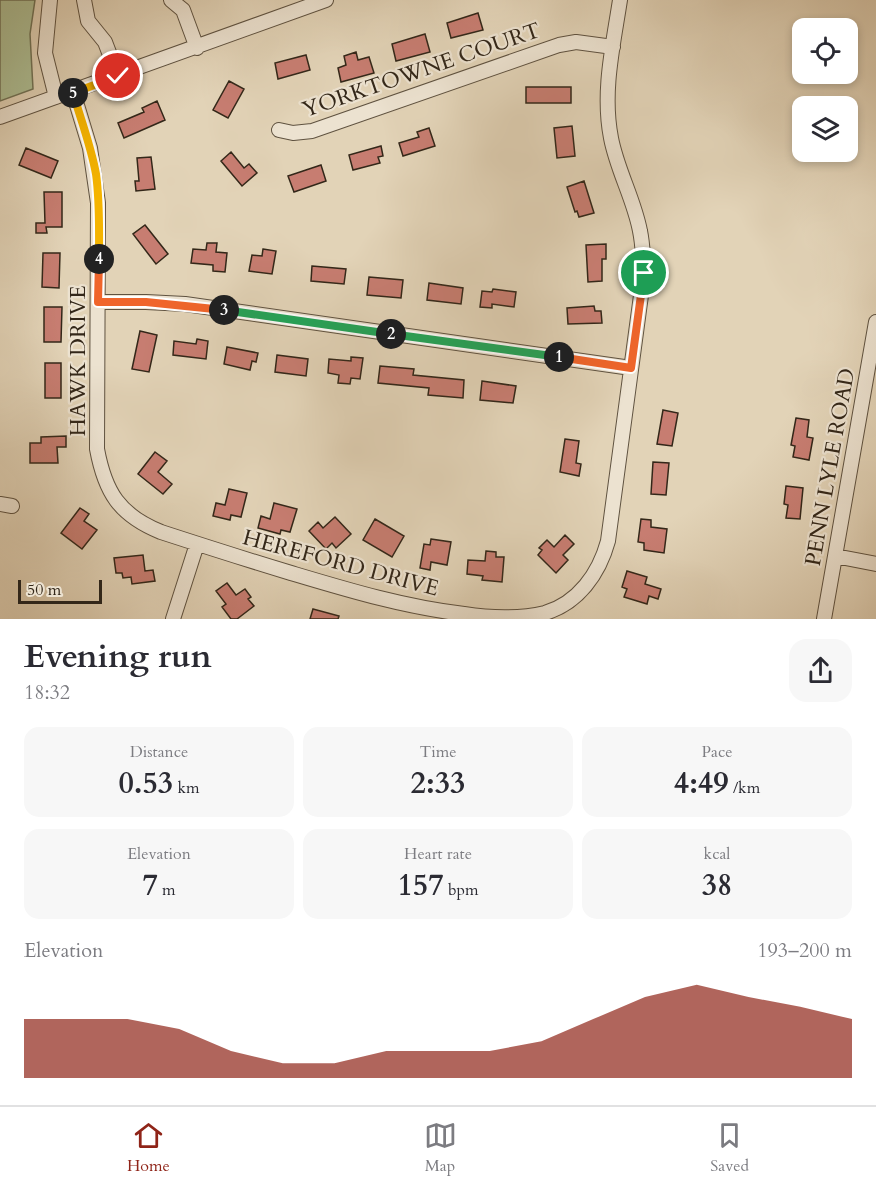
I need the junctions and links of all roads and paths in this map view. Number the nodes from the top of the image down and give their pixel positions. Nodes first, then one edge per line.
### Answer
1 (50, 0) edge
2 (171, 0) edge
3 (620, 0) edge
4 (84, 1) edge
5 (322, 1) edge
6 (613, 47) junction
7 (197, 48) junction
8 (118, 76) junction
9 (73, 92) junction
10 (56, 98) junction
11 (0, 117) edge
12 (279, 130) dead end
13 (98, 302) junction
14 (876, 322) edge
15 (631, 368) junction
16 (197, 544) junction
17 (835, 556) junction
18 (876, 564) edge
19 (173, 619) edge
20 (824, 619) edge

1 - 10 street
2 - 7 street
3 - 6 street, HEREFORD DRIVE
4 - 8 street
5 - 7 street
6 - 12 street, YORKTOWNE COURT
6 - 15 street, HEREFORD DRIVE
7 - 8 street
8 - 9 street
9 - 10 street
9 - 13 street, HAWK DRIVE
10 - 11 street
13 - 15 street
13 - 16 street, HAWK DRIVE
14 - 17 street, PENN LYLE ROAD
15 - 16 street, HEREFORD DRIVE
16 - 19 street
17 - 18 street
17 - 20 street, PENN LYLE ROAD

